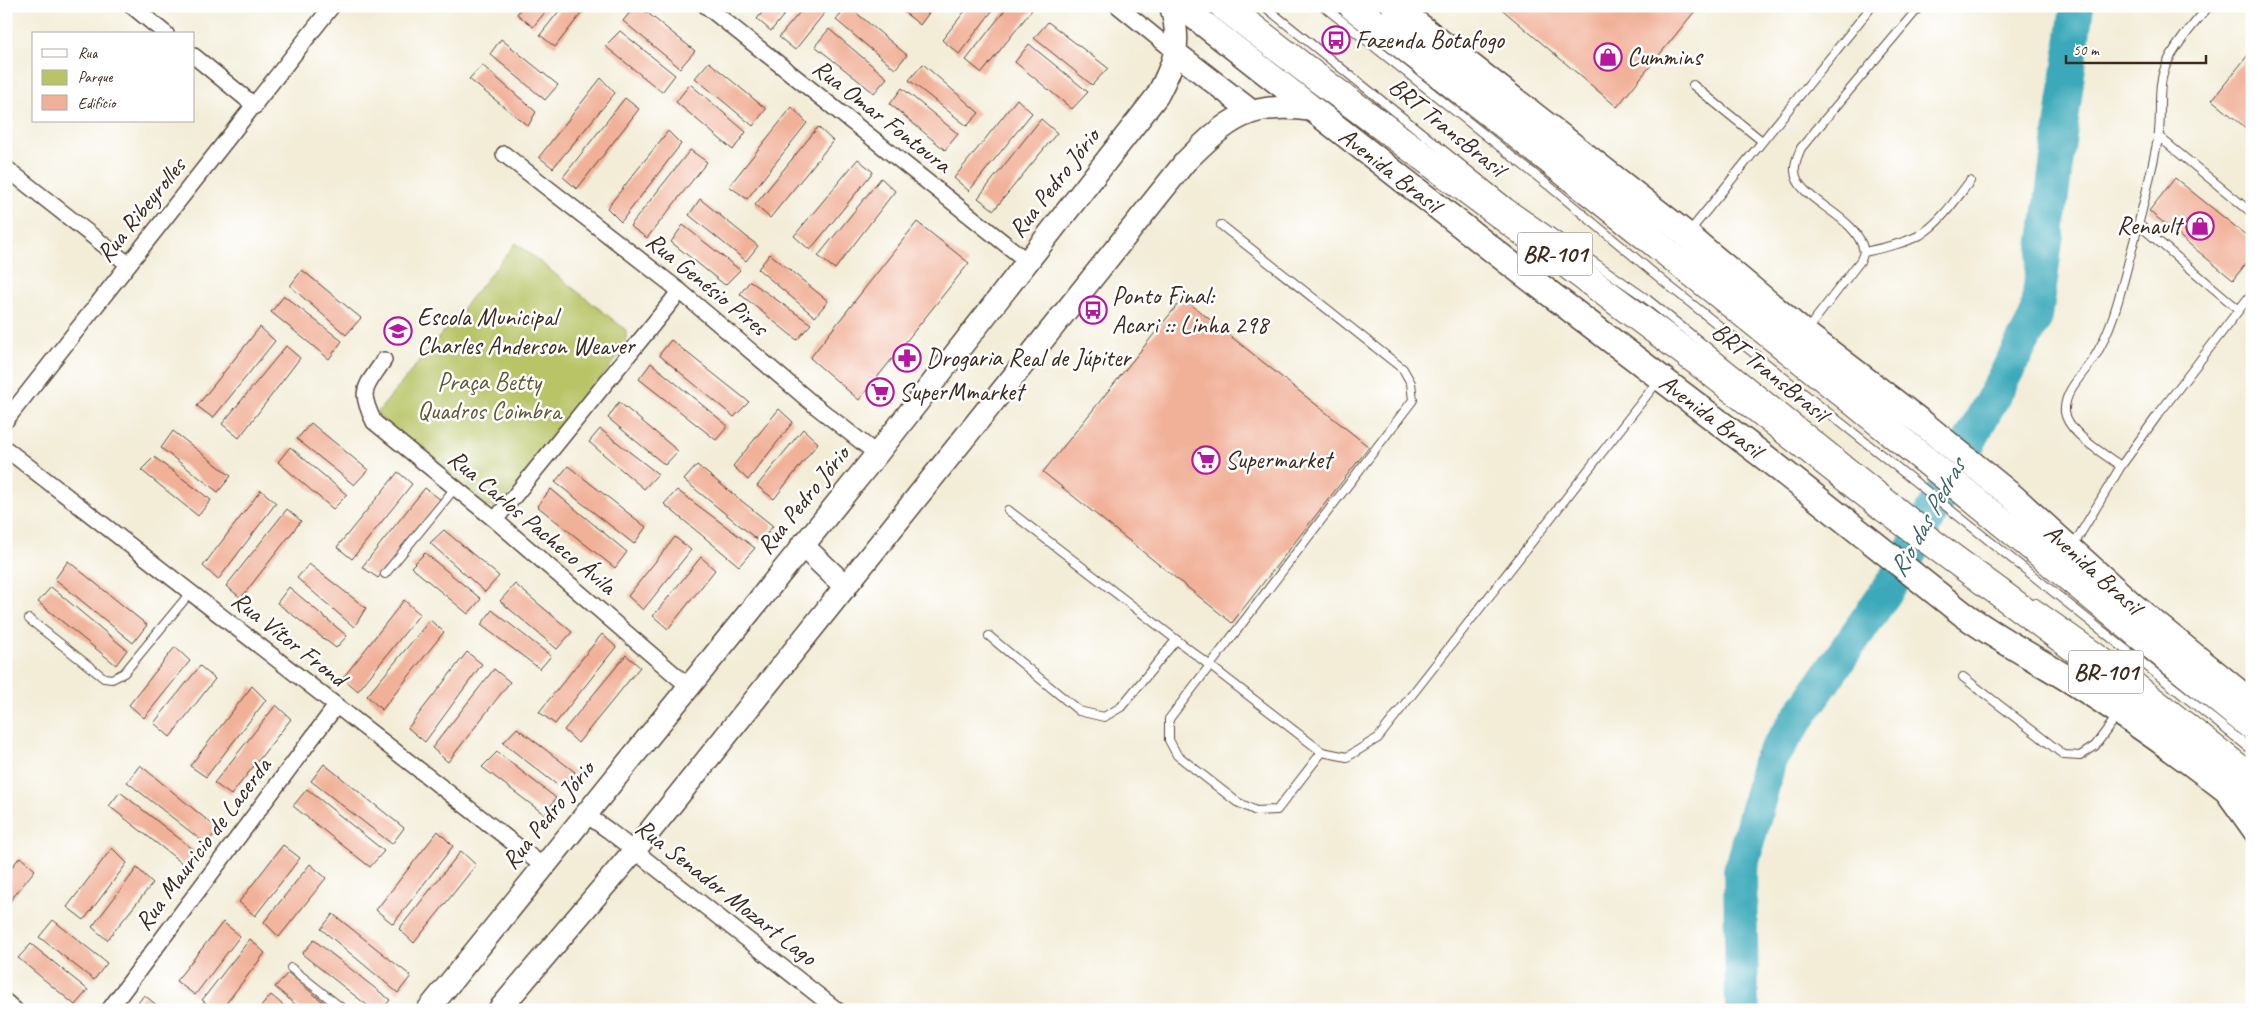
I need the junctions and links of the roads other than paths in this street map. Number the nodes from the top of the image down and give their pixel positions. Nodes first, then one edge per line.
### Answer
1 (132, 6) edge
2 (332, 6) edge
3 (706, 6) edge
4 (1118, 6) edge
5 (1171, 6) edge
6 (1181, 6) edge
7 (1224, 6) edge
8 (1264, 6) edge
9 (1324, 6) edge
10 (1353, 6) edge
11 (1394, 6) edge
12 (1872, 6) edge
13 (1920, 6) edge
14 (2209, 6) edge
15 (164, 32) edge
16 (1176, 53) junction
17 (195, 57) edge
18 (1693, 85) dead end
19 (255, 106) junction
20 (1251, 110) junction
21 (1312, 110) junction
22 (2158, 136) junction
23 (1762, 141) junction
24 (504, 154) dead end
25 (6, 168) edge
26 (1970, 181) dead end
27 (2252, 213) edge
28 (2138, 224) junction
29 (1221, 225) dead end
30 (1687, 235) junction
31 (1864, 252) junction
32 (1028, 262) junction
33 (128, 264) junction
34 (680, 291) junction
35 (2252, 293) edge
36 (2238, 309) junction
37 (1804, 333) junction
38 (384, 360) dead end
39 (1661, 378) junction
40 (6, 420) edge
41 (6, 449) edge
42 (876, 454) junction
43 (2121, 466) junction
44 (455, 488) junction
45 (1887, 501) junction
46 (1008, 510) dead end
47 (1995, 514) junction
48 (495, 520) junction
49 (1928, 524) dead end
50 (802, 545) junction
51 (2071, 550) junction
52 (385, 574) dead end
53 (846, 587) junction
54 (190, 593) junction
55 (2030, 598) dead end
56 (29, 619) dead end
57 (988, 636) dead end
58 (1176, 640) junction
59 (1211, 667) junction
60 (1963, 677) dead end
61 (688, 686) junction
62 (2252, 703) edge
63 (336, 706) junction
64 (2119, 712) junction
65 (2252, 726) edge
66 (2252, 750) edge
67 (1322, 752) junction
68 (2252, 766) edge
69 (2215, 781) junction
70 (2252, 785) edge
71 (2252, 810) edge
72 (585, 814) junction
73 (2252, 834) edge
74 (634, 851) junction
75 (543, 866) junction
76 (291, 968) dead end
77 (6, 1002) edge
78 (15, 1010) edge
79 (109, 1010) edge
80 (344, 1010) edge
81 (428, 1010) edge
82 (499, 1010) edge
83 (838, 1010) edge

1 - 15 street
2 - 19 street, Rua Ribeyrolles
3 - 32 street, Rua Omar Fontoura
4 - 16 street
5 - 16 main road, Rua Pedro Jório
6 - 21 main road, Avenida Brasil
7 - 45 highway, Avenida Brasil / BR-101
8 - 45 lane, BRT TransBrasil
9 - 47 lane, BRT TransBrasil
10 - 47 highway, Avenida Brasil / BR-101
11 - 30 main road, Avenida Brasil
12 - 23 lane
13 - 31 lane
14 - 22 lane
16 - 20 main road
16 - 32 main road, Rua Pedro Jório
17 - 19 street
18 - 23 lane
19 - 33 street, Rua Ribeyrolles
20 - 21 main road
20 - 53 main road
21 - 39 main road, Avenida Brasil
22 - 27 lane
22 - 28 lane
23 - 30 lane
24 - 34 street, Rua Genésio Pires
25 - 33 street
26 - 31 lane
28 - 36 lane
28 - 43 lane
29 - 59 lane
30 - 37 main road, Avenida Brasil
31 - 37 lane
32 - 42 main road, Rua Pedro Jório
33 - 40 street, Rua Ribeyrolles
34 - 42 street, Rua Genésio Pires
34 - 48 street
35 - 36 lane
36 - 43 lane
37 - 47 main road, Avenida Brasil
38 - 44 street, Rua Carlos Pacheco Ávila
39 - 64 main road, Avenida Brasil
39 - 67 lane
41 - 54 street, Rua Vítor Frond
42 - 50 main road, Rua Pedro Jório
43 - 51 lane
44 - 48 street, Rua Carlos Pacheco Ávila
44 - 52 lane
45 - 49 lane, BRT TransBrasil
45 - 70 highway, Avenida Brasil / BR-101
46 - 58 lane
47 - 51 main road, Avenida Brasil
47 - 65 highway, Avenida Brasil / BR-101
47 - 66 lane, BRT TransBrasil
48 - 61 street, Rua Carlos Pacheco Ávila
50 - 53 main road
50 - 61 main road, Rua Pedro Jório
51 - 62 main road, Avenida Brasil
53 - 74 main road
54 - 56 lane
54 - 63 street, Rua Vítor Frond
55 - 68 lane
57 - 58 lane
58 - 59 lane
59 - 67 lane
59 - 67 lane
60 - 64 lane
61 - 72 main road, Rua Pedro Jório
63 - 75 street, Rua Vítor Frond
63 - 79 street, Rua Mauricio de Lacerda
64 - 69 main road, Avenida Brasil
69 - 71 main road, Avenida Brasil
69 - 73 street
72 - 74 street, Rua Senador Mozart Lago
72 - 75 main road, Rua Pedro Jório
74 - 82 main road
74 - 83 street, Rua Senador Mozart Lago
75 - 81 main road, Rua Pedro Jório
76 - 80 lane
77 - 78 street

